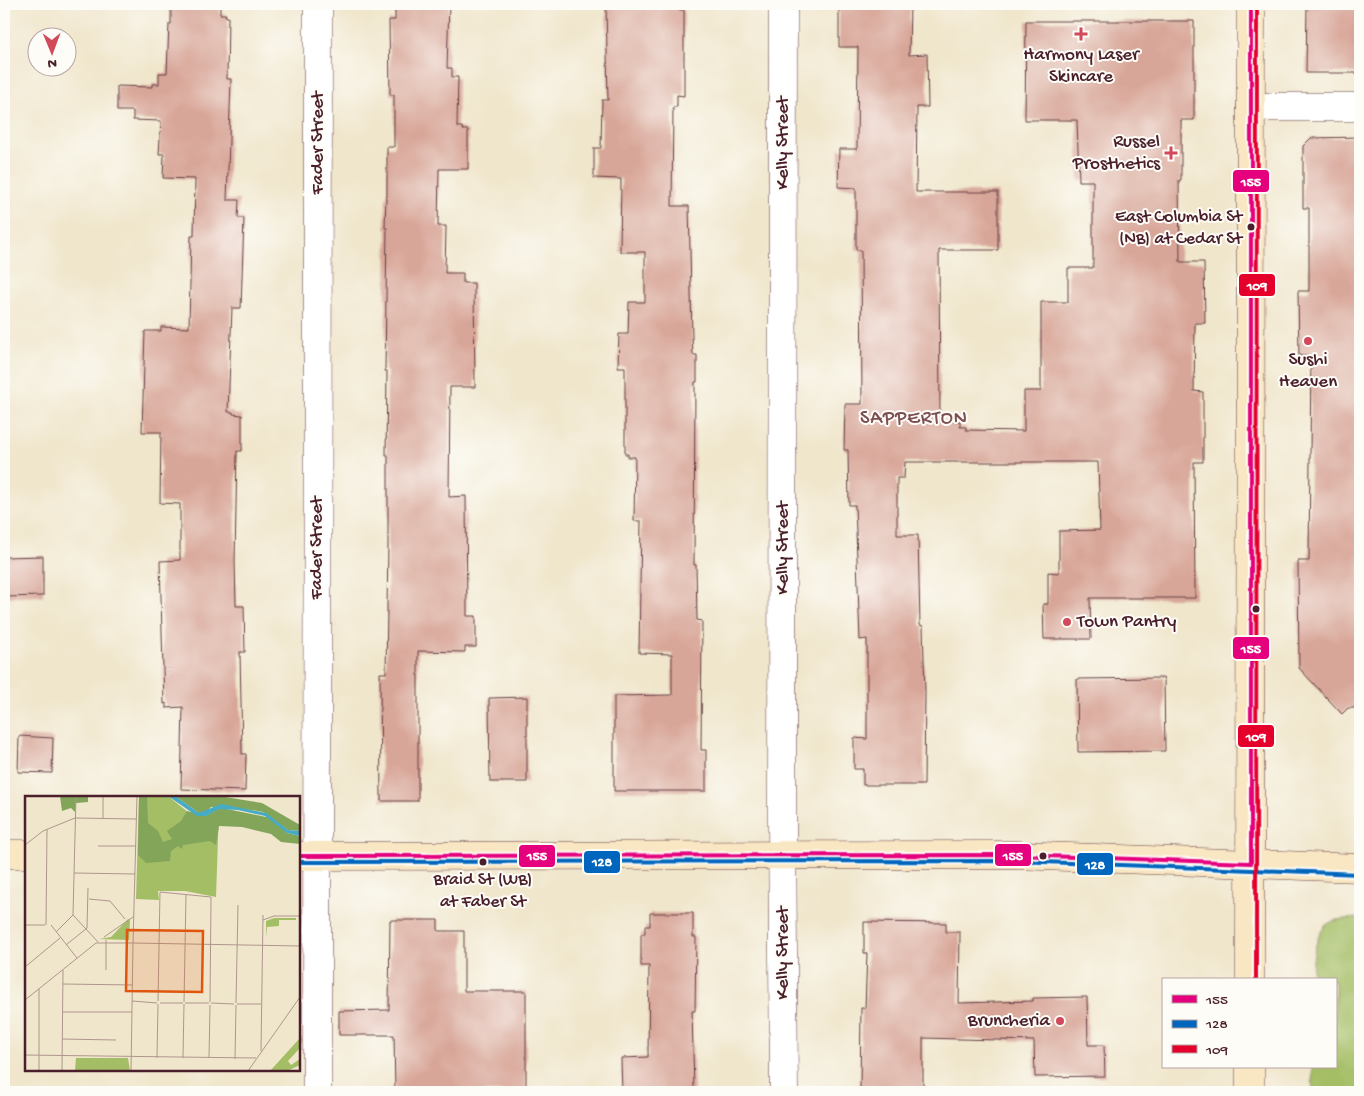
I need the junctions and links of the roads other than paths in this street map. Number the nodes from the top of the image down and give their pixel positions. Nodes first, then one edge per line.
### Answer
1 (318, 4) edge
2 (783, 4) edge
3 (1251, 4) edge
4 (1251, 107) junction
5 (1360, 107) edge
6 (4, 854) edge
7 (25, 854) edge
8 (783, 855) junction
9 (308, 856) edge
10 (1250, 863) junction
11 (1360, 868) edge
12 (1250, 978) edge
13 (1250, 1068) edge
14 (317, 1092) edge
15 (784, 1092) edge
16 (1250, 1092) edge

1 - 9 street, Fader Street
2 - 8 street, Kelly Street
3 - 4 main road
4 - 5 street
4 - 10 main road
6 - 7 main road
8 - 9 main road
8 - 10 main road
8 - 15 street, Kelly Street
9 - 14 street, Fader Street
10 - 11 main road
10 - 12 main road
13 - 16 main road

